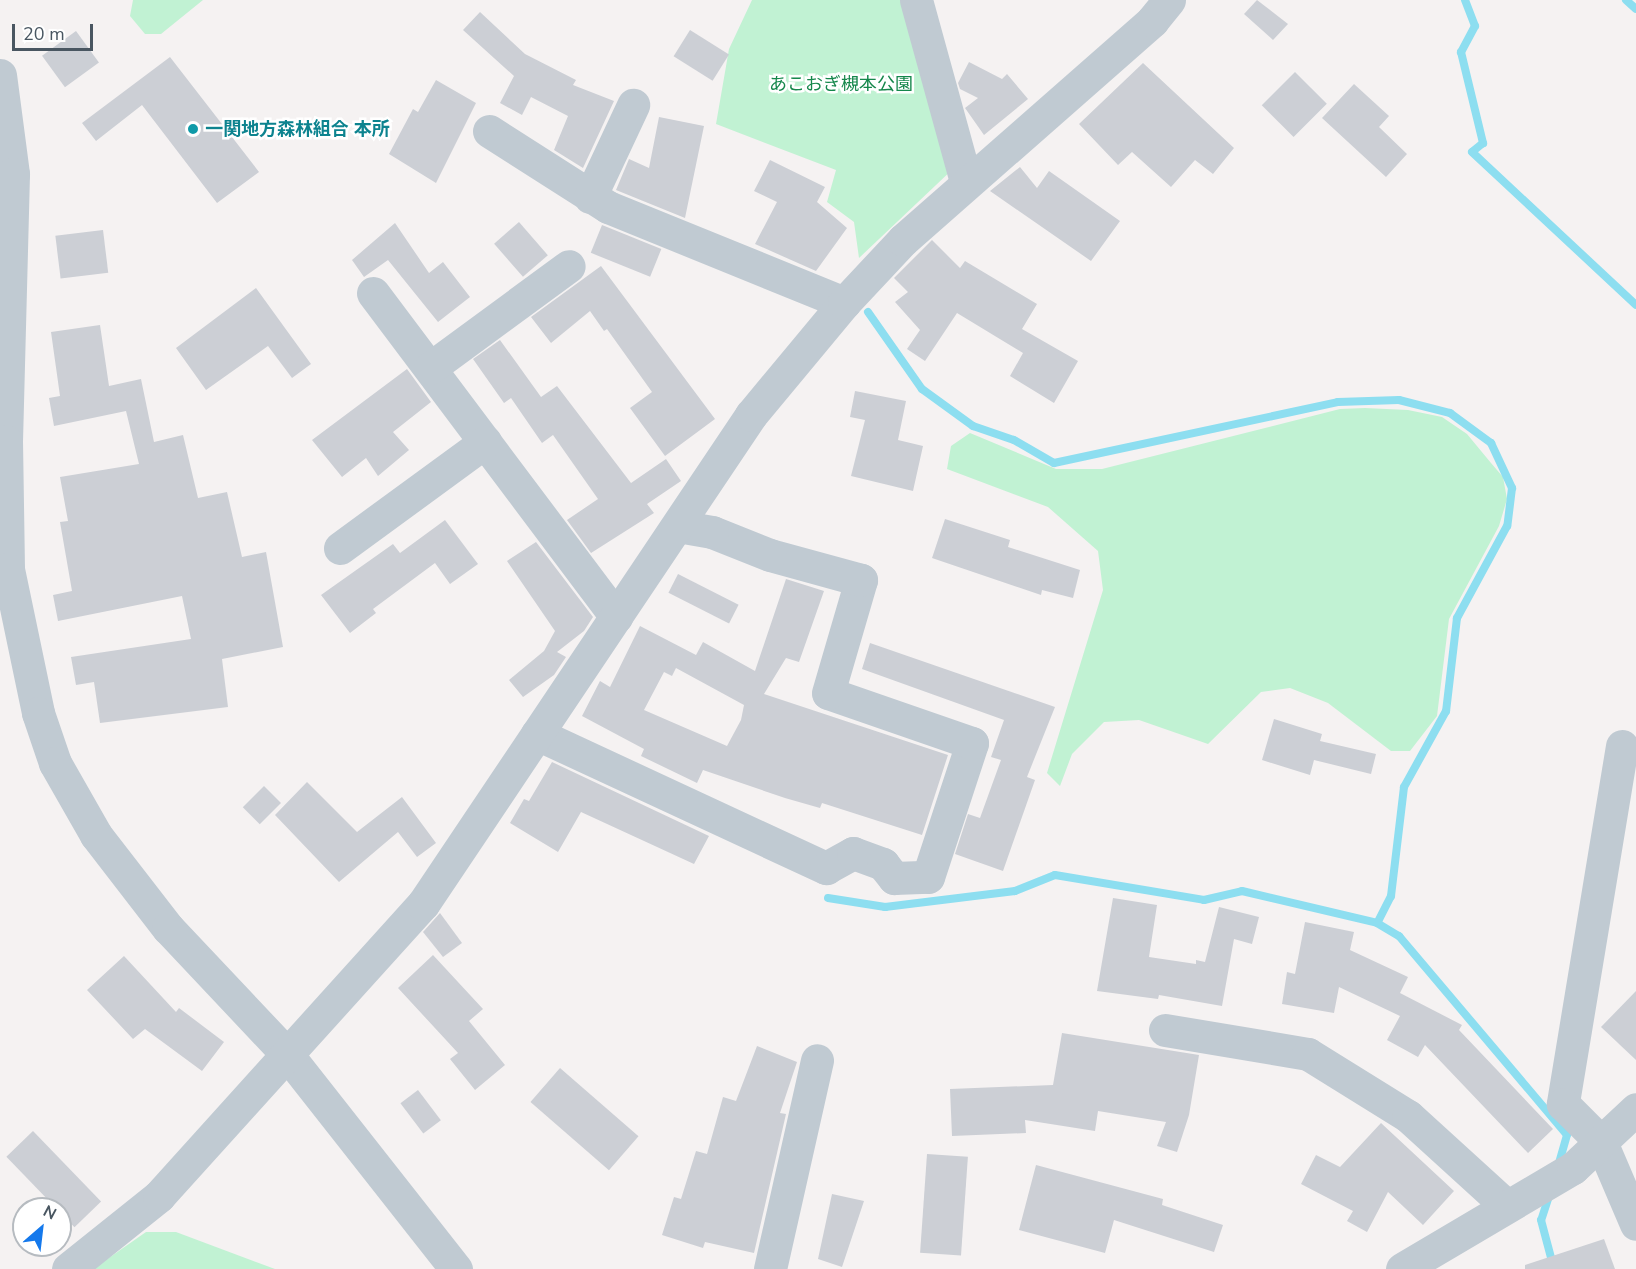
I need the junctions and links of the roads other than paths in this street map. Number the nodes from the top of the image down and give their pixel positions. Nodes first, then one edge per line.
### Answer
1 (916, 0) edge
2 (1169, 0) edge
3 (0, 75) edge
4 (633, 105) dead end
5 (489, 131) dead end
6 (966, 181) junction
7 (590, 197) junction
8 (569, 266) dead end
9 (374, 293) dead end
10 (844, 303) junction
11 (430, 368) junction
12 (485, 442) junction
13 (678, 526) junction
14 (340, 548) dead end
15 (616, 617) junction
16 (537, 734) junction
17 (1622, 746) dead end
18 (1165, 1030) dead end
19 (286, 1053) junction
20 (818, 1060) dead end
21 (1636, 1109) edge
22 (1601, 1142) junction
23 (1507, 1206) junction
24 (1636, 1224) edge
25 (68, 1269) edge
26 (456, 1269) edge
27 (770, 1269) edge
28 (1402, 1269) edge

1 - 6 street
2 - 6 street
3 - 19 street
4 - 7 street
5 - 7 street
6 - 10 street
7 - 10 street
8 - 11 street
9 - 11 street
10 - 13 street
11 - 12 street
12 - 14 street
12 - 15 street
13 - 15 street
13 - 16 street
15 - 16 street
16 - 19 street
17 - 22 street
18 - 23 street
19 - 25 street
19 - 26 street
20 - 27 street
21 - 22 street
22 - 23 street
22 - 24 street
23 - 28 street

